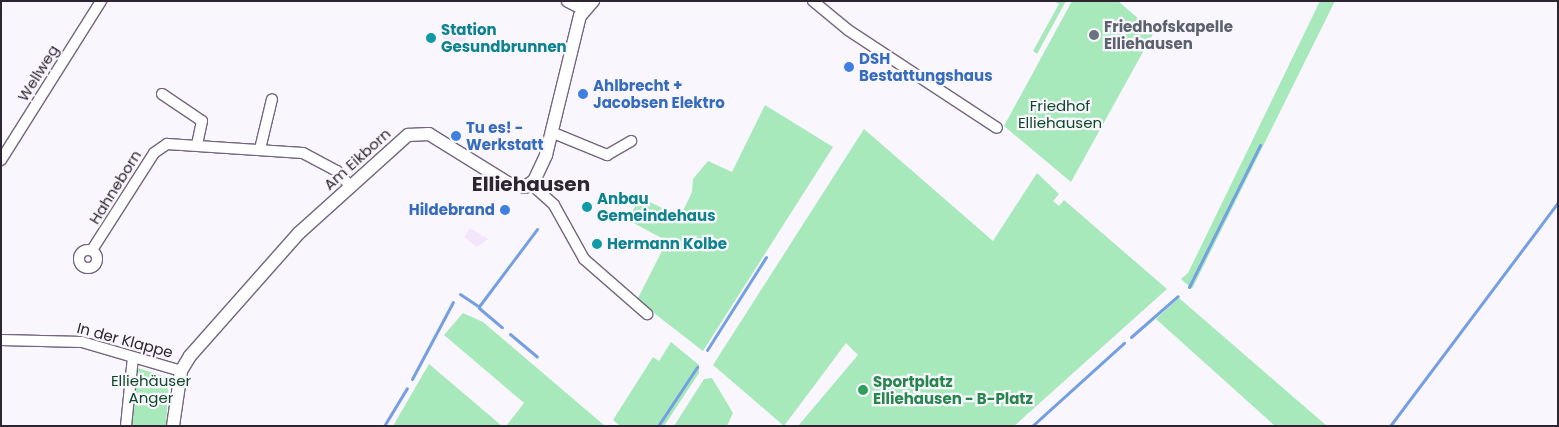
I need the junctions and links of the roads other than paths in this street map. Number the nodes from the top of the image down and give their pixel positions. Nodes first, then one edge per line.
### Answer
1 (101, 1) edge
2 (568, 1) edge
3 (813, 1) edge
4 (588, 5) edge
5 (162, 94) dead end
6 (272, 99) dead end
7 (997, 128) dead end
8 (551, 132) junction
9 (631, 141) dead end
10 (197, 144) junction
11 (260, 149) junction
12 (1, 160) edge
13 (531, 184) junction
14 (350, 186) junction
15 (92, 250) dead end
16 (647, 314) dead end
17 (1, 340) edge
18 (133, 357) junction
19 (181, 371) junction
20 (126, 426) edge
21 (173, 426) edge

1 - 12 street, Wellweg
2 - 4 street
3 - 7 street
4 - 8 street
5 - 10 street
6 - 11 street
8 - 9 street
8 - 13 street
10 - 11 street, Hahneborn
10 - 15 street, Hahneborn
11 - 14 street, Hahneborn
13 - 14 street, Am Eikborn
13 - 16 street
14 - 19 street, Am Eikborn
17 - 18 street, In der Klappe
18 - 19 street, In der Klappe
18 - 20 street
19 - 21 street

